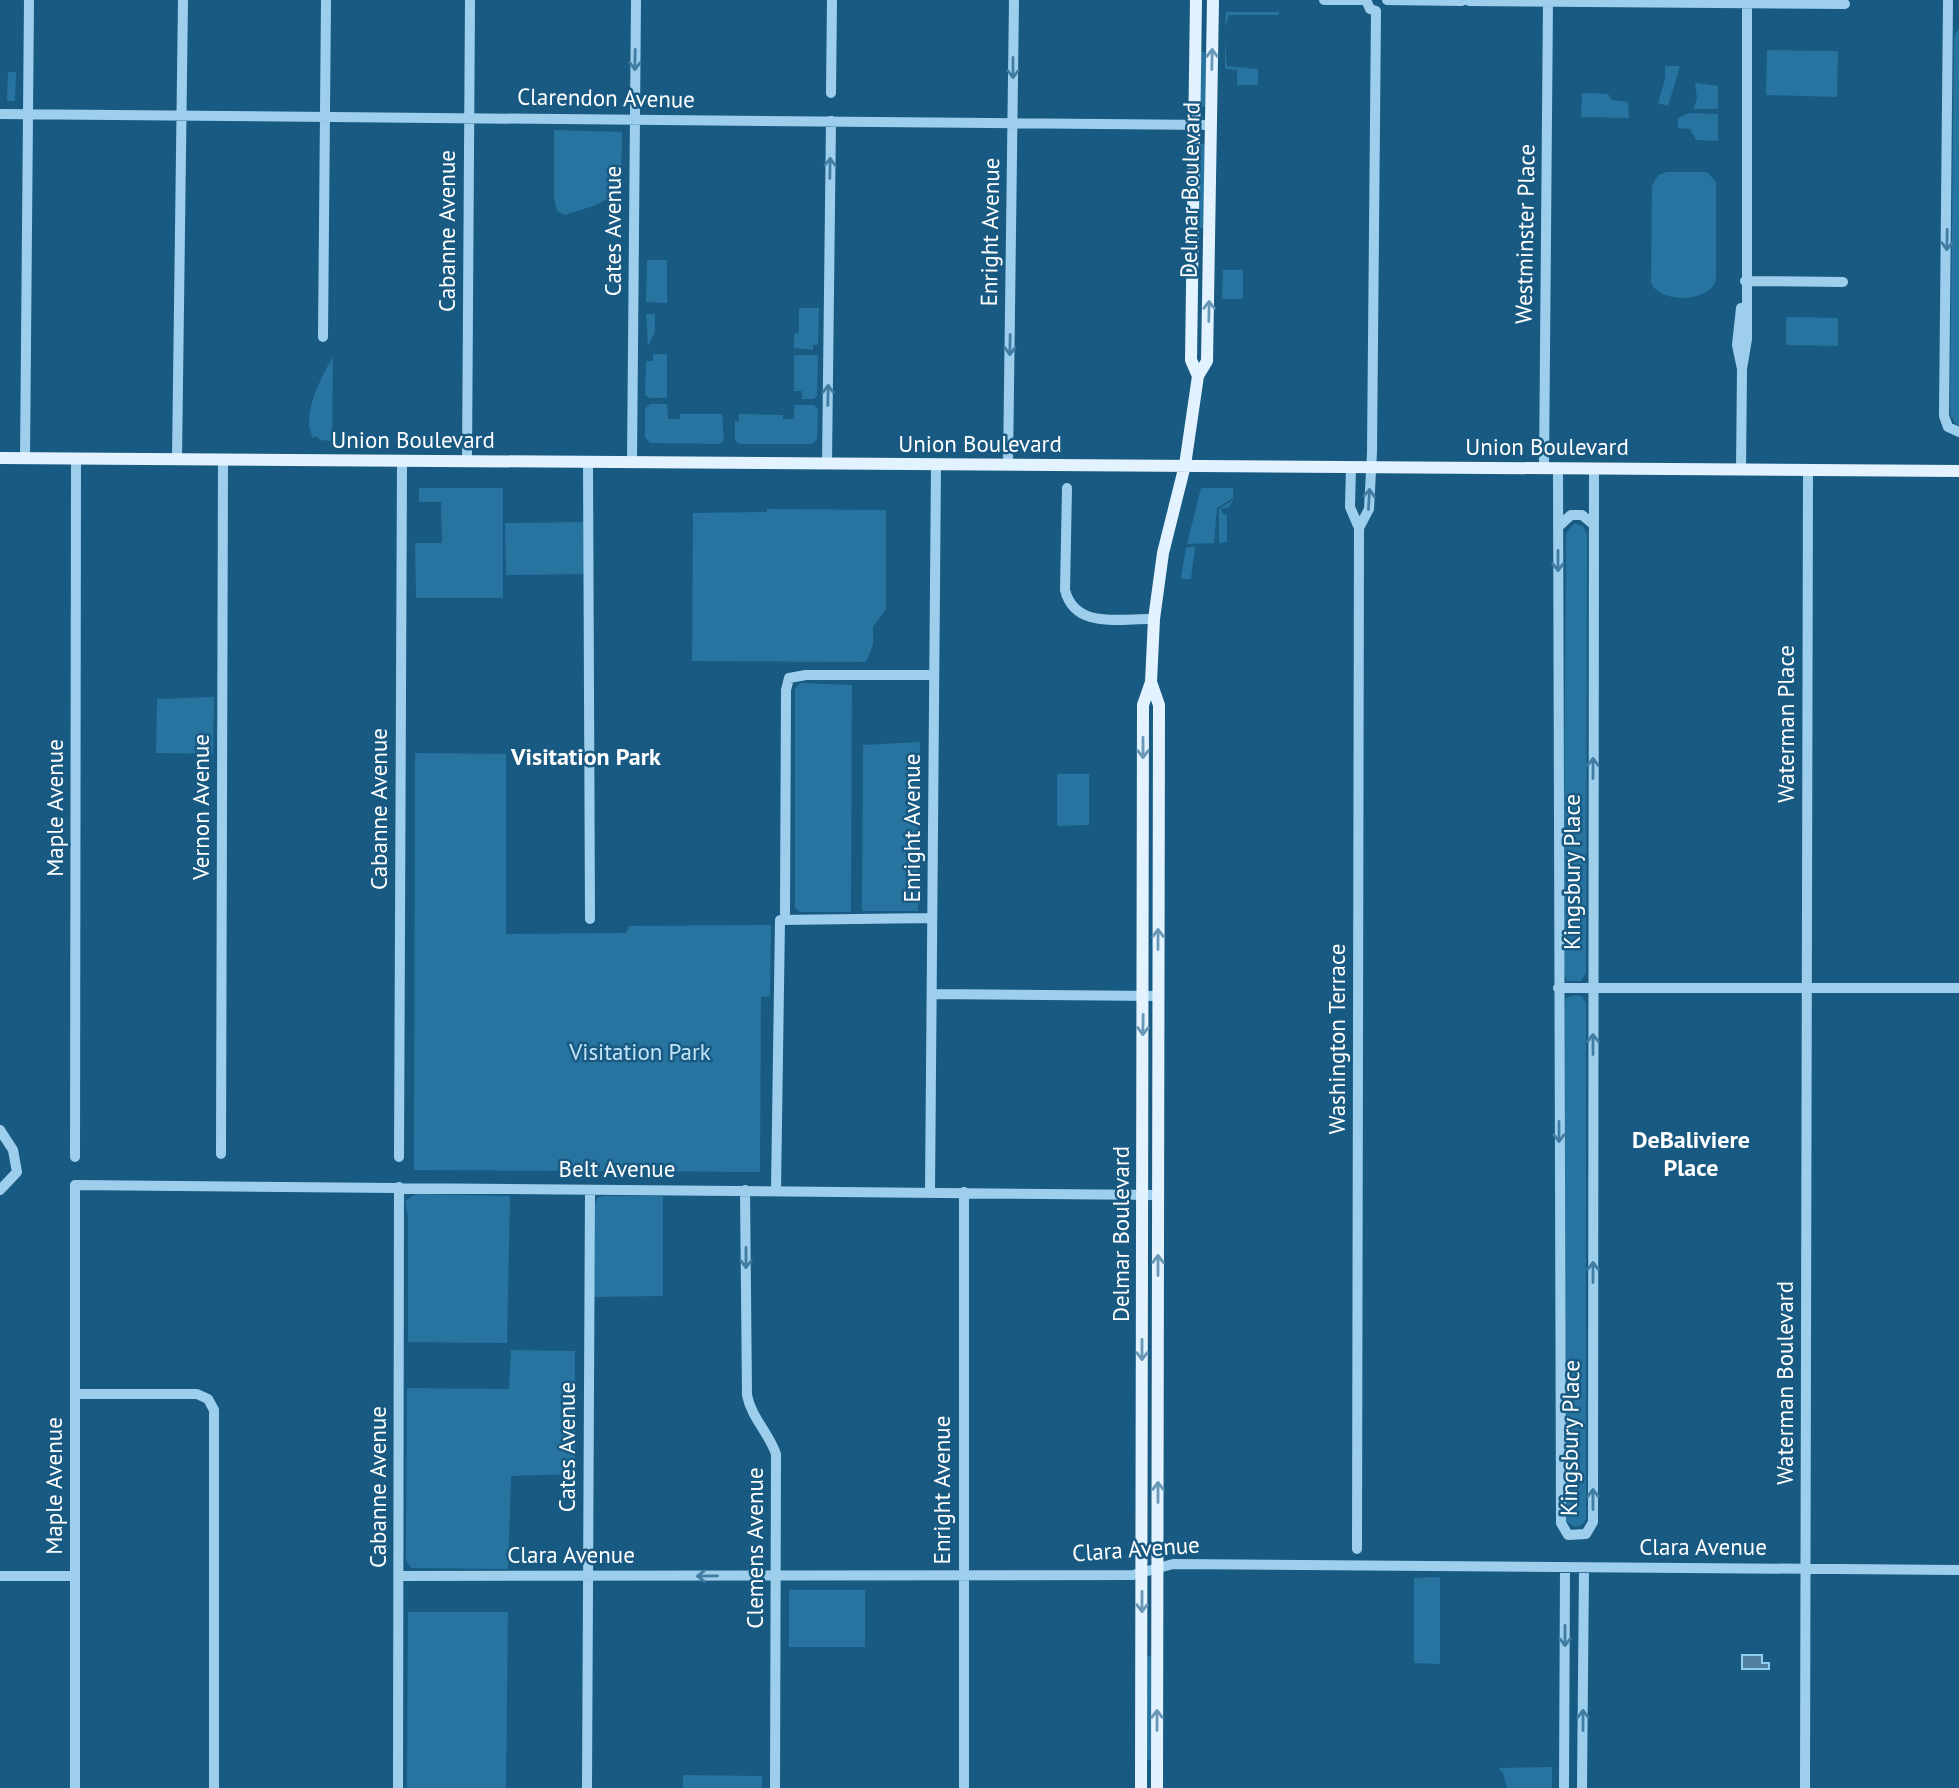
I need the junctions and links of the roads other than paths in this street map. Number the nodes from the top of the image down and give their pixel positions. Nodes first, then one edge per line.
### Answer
1 (29, 0) edge
2 (183, 0) edge
3 (327, 0) edge
4 (470, 0) edge
5 (635, 0) edge
6 (832, 0) edge
7 (1014, 0) edge
8 (1196, 0) edge
9 (1213, 0) edge
10 (1324, 0) edge
11 (1366, 0) edge
12 (1387, 0) edge
13 (1466, 1) edge
14 (1548, 1) edge
15 (1747, 2) edge
16 (1951, 3) edge
17 (1845, 4) dead end
18 (1377, 10) junction
19 (831, 93) dead end
20 (0, 114) edge
21 (28, 115) junction
22 (182, 115) junction
23 (325, 115) junction
24 (468, 117) junction
25 (634, 121) junction
26 (831, 121) junction
27 (1013, 123) junction
28 (1194, 124) junction
29 (1211, 125) junction
30 (1745, 281) junction
31 (1843, 282) dead end
32 (323, 337) dead end
33 (1198, 376) junction
34 (1959, 432) edge
35 (0, 458) edge
36 (25, 458) junction
37 (76, 458) junction
38 (177, 458) junction
39 (223, 459) junction
40 (402, 461) junction
41 (467, 461) junction
42 (588, 462) junction
43 (632, 462) junction
44 (827, 463) junction
45 (936, 464) junction
46 (1008, 465) junction
47 (1185, 466) junction
48 (1351, 467) junction
49 (1371, 467) junction
50 (1544, 468) junction
51 (1558, 468) junction
52 (1594, 468) junction
53 (1741, 470) junction
54 (1808, 470) junction
55 (1959, 471) edge
56 (1067, 488) dead end
57 (1594, 525) junction
58 (1558, 527) junction
59 (1359, 528) junction
60 (1154, 619) junction
61 (934, 675) junction
62 (1151, 681) junction
63 (783, 917) junction
64 (932, 918) junction
65 (590, 919) dead end
66 (1807, 983) junction
67 (1558, 988) junction
68 (1593, 988) junction
69 (1959, 988) edge
70 (933, 994) junction
71 (1143, 995) junction
72 (1158, 996) junction
73 (0, 1130) edge
74 (221, 1154) dead end
75 (75, 1157) dead end
76 (399, 1157) dead end
77 (75, 1185) joint
78 (399, 1187) junction
79 (590, 1190) junction
80 (745, 1190) junction
81 (776, 1190) junction
82 (0, 1191) edge
83 (930, 1192) junction
84 (964, 1192) junction
85 (1142, 1195) junction
86 (1158, 1195) junction
87 (75, 1394) junction
88 (1357, 1549) dead end
89 (1158, 1568) junction
90 (1565, 1568) junction
91 (1584, 1568) junction
92 (1805, 1568) junction
93 (1959, 1570) edge
94 (1142, 1572) junction
95 (776, 1575) junction
96 (963, 1575) junction
97 (0, 1576) edge
98 (74, 1576) junction
99 (399, 1576) junction
100 (587, 1576) junction
101 (1142, 1649) junction
102 (1158, 1650) junction
103 (75, 1788) edge
104 (214, 1788) edge
105 (398, 1788) edge
106 (587, 1788) edge
107 (775, 1788) edge
108 (964, 1788) edge
109 (1141, 1788) edge
110 (1157, 1788) edge
111 (1564, 1788) edge
112 (1582, 1788) edge
113 (1805, 1788) edge

1 - 21 street
2 - 22 street
3 - 23 street
4 - 24 street, Cabanne Avenue
5 -> 25 street, Cates Avenue
6 - 19 street
7 -> 27 street, Enright Avenue
8 - 28 main road, Delmar Boulevard
29 -> 9 main road, Delmar Boulevard
10 - 11 street
11 - 18 street
12 - 13 street
12 - 18 street
13 - 14 street
14 - 15 street
14 - 50 street, Westminster Place
15 - 17 street
15 - 30 street
16 -> 34 street
18 - 49 street
20 - 21 street, Clarendon Avenue
21 - 22 street, Clarendon Avenue
21 - 36 street
22 - 23 street, Clarendon Avenue
22 - 38 street
23 - 24 street, Clarendon Avenue
23 - 32 street
24 - 25 street, Clarendon Avenue
24 - 41 street, Cabanne Avenue
25 - 26 street, Clarendon Avenue
25 - 43 street, Cates Avenue
26 - 27 street, Clarendon Avenue
44 -> 26 street
27 - 28 street, Clarendon Avenue
27 -> 46 street, Enright Avenue
28 - 29 street, Clarendon Avenue
28 - 33 main road, Delmar Boulevard
33 -> 29 main road, Delmar Boulevard
30 - 31 street
30 - 53 street
33 - 47 main road, Delmar Boulevard
35 - 36 main road, Union Boulevard
36 - 37 main road, Union Boulevard
37 - 38 main road, Union Boulevard
37 - 75 street, Maple Avenue
38 - 39 main road, Union Boulevard
39 - 40 main road, Union Boulevard
39 - 74 street, Vernon Avenue
40 - 41 main road, Union Boulevard
40 - 76 street, Cabanne Avenue
41 - 42 main road, Union Boulevard
42 - 43 main road, Union Boulevard
42 - 65 street
43 - 44 main road, Union Boulevard
44 - 45 main road, Union Boulevard
45 - 46 main road, Union Boulevard
45 - 61 street, Enright Avenue
46 - 47 main road, Union Boulevard
47 - 48 main road, Union Boulevard
47 - 60 main road, Delmar Boulevard
48 - 49 main road, Union Boulevard
48 - 59 street
49 - 50 main road, Union Boulevard
59 -> 49 street
50 - 51 main road, Union Boulevard
51 - 52 main road, Union Boulevard
51 - 58 street, Kingsbury Place
52 - 53 main road, Union Boulevard
52 - 57 street, Kingsbury Place
53 - 54 main road, Union Boulevard
54 - 55 main road, Union Boulevard
54 - 66 street, Waterman Place
56 - 60 street
57 - 58 street
68 -> 57 street, Kingsbury Place
58 -> 67 street, Kingsbury Place
59 - 88 street, Washington Terrace
60 - 62 main road, Delmar Boulevard
61 - 63 street
61 - 64 street, Enright Avenue
62 -> 71 main road, Delmar Boulevard
72 -> 62 main road, Delmar Boulevard
63 - 64 street
63 - 81 street
64 - 70 street, Enright Avenue
66 - 68 street
66 - 69 street
66 - 92 street, Waterman Boulevard
67 - 68 street
67 -> 68 street, Kingsbury Place
70 - 71 street
70 - 83 street, Enright Avenue
71 - 72 street
71 -> 85 main road, Delmar Boulevard
72 - 86 main road, Delmar Boulevard
73 - 82 street
77 - 78 street, Belt Avenue
77 - 87 street, Maple Avenue
78 - 79 street, Belt Avenue
78 - 99 street, Cabanne Avenue
79 - 80 street, Belt Avenue
79 - 100 street, Cates Avenue
80 - 81 street, Belt Avenue
80 -> 95 street, Clemens Avenue
81 - 83 street, Belt Avenue
83 - 84 street, Belt Avenue
84 - 85 street, Belt Avenue
84 - 96 street, Enright Avenue
85 - 86 street, Belt Avenue
85 -> 94 main road, Delmar Boulevard
89 -> 86 main road, Delmar Boulevard
87 - 98 street, Maple Avenue
87 - 104 street
89 - 90 street, Clara Avenue
89 - 94 street, Clara Avenue
89 - 102 main road, Delmar Boulevard
90 - 91 street, Clara Avenue
90 -> 111 street
91 - 92 street, Clara Avenue
112 -> 91 street
92 - 93 street, Clara Avenue
92 - 113 street, Waterman Boulevard
94 - 96 street, Clara Avenue
94 -> 101 main road, Delmar Boulevard
95 - 96 street, Clara Avenue
95 -> 100 street, Clara Avenue
95 - 107 street, Clemens Avenue
96 - 108 street, Enright Avenue
97 - 98 street
98 - 103 street, Maple Avenue
99 - 100 street, Clara Avenue
99 - 105 street, Cabanne Avenue
100 - 106 street, Cates Avenue
101 - 102 main road
101 - 109 main road, Delmar Boulevard
110 -> 102 main road, Delmar Boulevard

